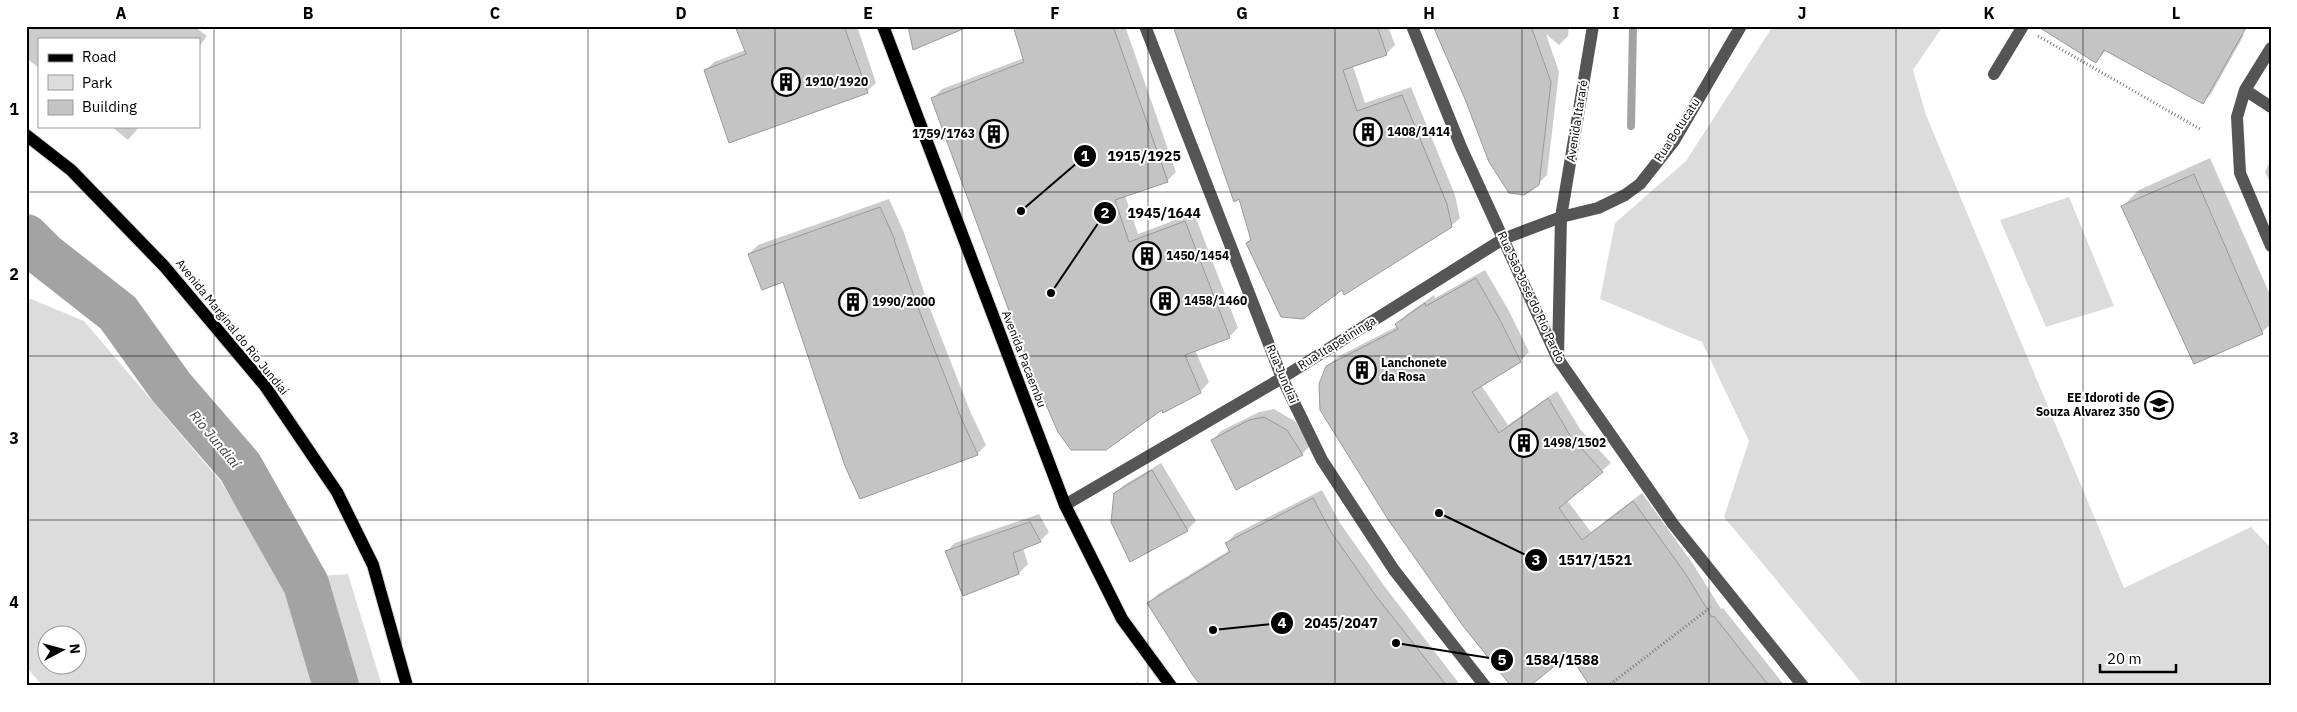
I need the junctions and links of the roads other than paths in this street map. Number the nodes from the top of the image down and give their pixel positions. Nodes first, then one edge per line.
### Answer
1 (883, 26) edge
2 (1145, 26) edge
3 (1412, 26) edge
4 (1593, 26) edge
5 (1741, 26) edge
6 (2023, 27) edge
7 (2271, 48) edge
8 (1994, 74) dead end
9 (2245, 90) junction
10 (2271, 107) edge
11 (26, 135) edge
12 (1561, 217) junction
13 (1503, 238) junction
14 (2271, 246) edge
15 (1558, 359) junction
16 (1282, 378) junction
17 (1064, 506) junction
18 (407, 686) edge
19 (1171, 686) edge
20 (1485, 686) edge
21 (1803, 686) edge

1 - 17 main road, Avenida Pacaembu
2 - 16 street, Rua Jundiai
3 - 13 street, Rua São José do Rio Pardo
4 - 12 street, Avenida Itararé
5 - 12 street, Rua Botucatu
6 - 8 street
7 - 9 street
9 - 10 street
9 - 14 street
11 - 18 main road, Avenida Marginal do Rio Jundiaí
12 - 13 street, Rua Itapetininga
12 - 15 street, Avenida Itararé
13 - 15 street, Rua São José do Rio Pardo
13 - 16 street, Rua Itapetininga
15 - 21 street, Rua São José do Rio Pardo
16 - 17 street, Rua Itapetininga
16 - 20 street, Rua Jundiai
17 - 19 main road, Avenida Pacaembu

